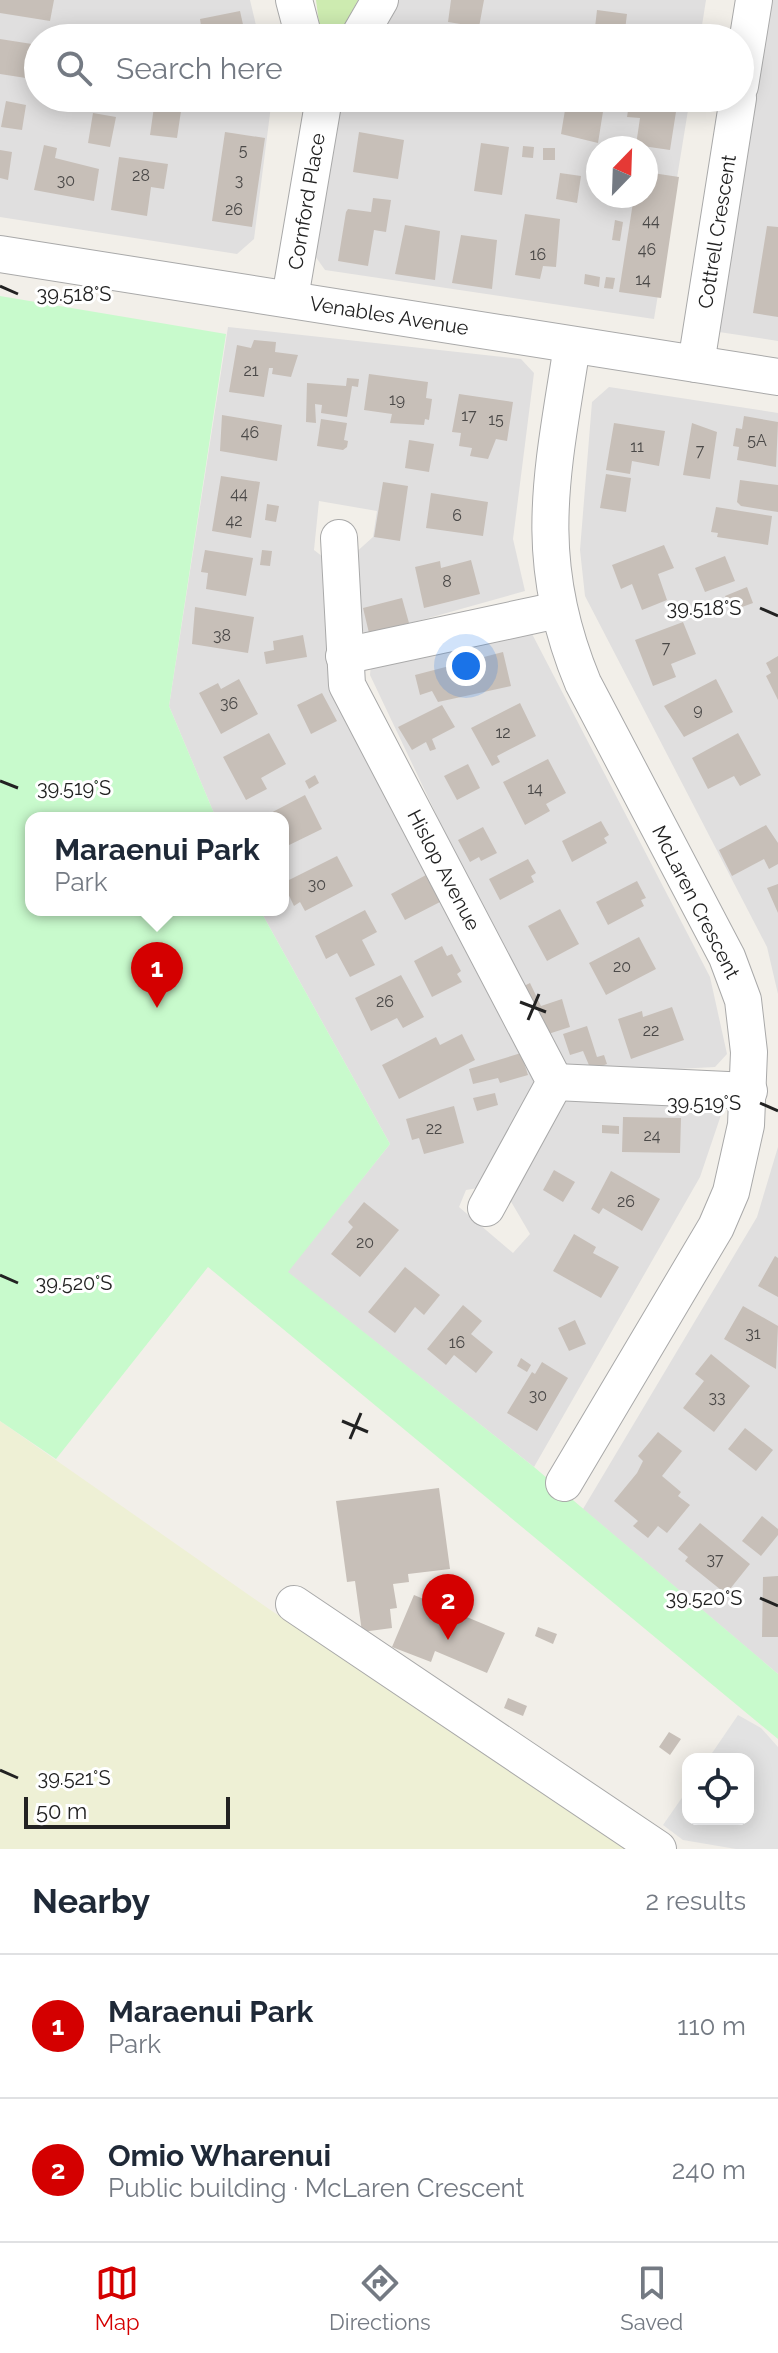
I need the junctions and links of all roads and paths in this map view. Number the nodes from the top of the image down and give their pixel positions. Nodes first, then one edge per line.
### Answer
1 (294, 0) edge
2 (380, 0) edge
3 (754, 0) edge
4 (300, 24) edge
5 (366, 24) edge
6 (750, 24) edge
7 (319, 112) edge
8 (736, 112) edge
9 (0, 254) edge
10 (290, 298) junction
11 (572, 346) junction
12 (696, 364) junction
13 (778, 377) edge
14 (339, 538) dead end
15 (558, 610) junction
16 (344, 656) junction
17 (555, 1082) junction
18 (749, 1091) junction
19 (486, 1208) dead end
20 (564, 1483) dead end
21 (294, 1604) dead end
22 (658, 1849) edge

1 - 4 street
2 - 5 street
3 - 6 street
7 - 10 street, Cornford Place
8 - 12 street, Cottrell Crescent
9 - 10 street, Venables Avenue
10 - 11 street, Venables Avenue
11 - 12 street, Venables Avenue
11 - 15 street, McLaren Crescent
12 - 13 street, Venables Avenue
14 - 16 street, Hislop Avenue
15 - 16 street
15 - 18 street, McLaren Crescent
16 - 17 street, Hislop Avenue
17 - 18 street
17 - 19 street
18 - 20 street, McLaren Crescent
21 - 22 street

